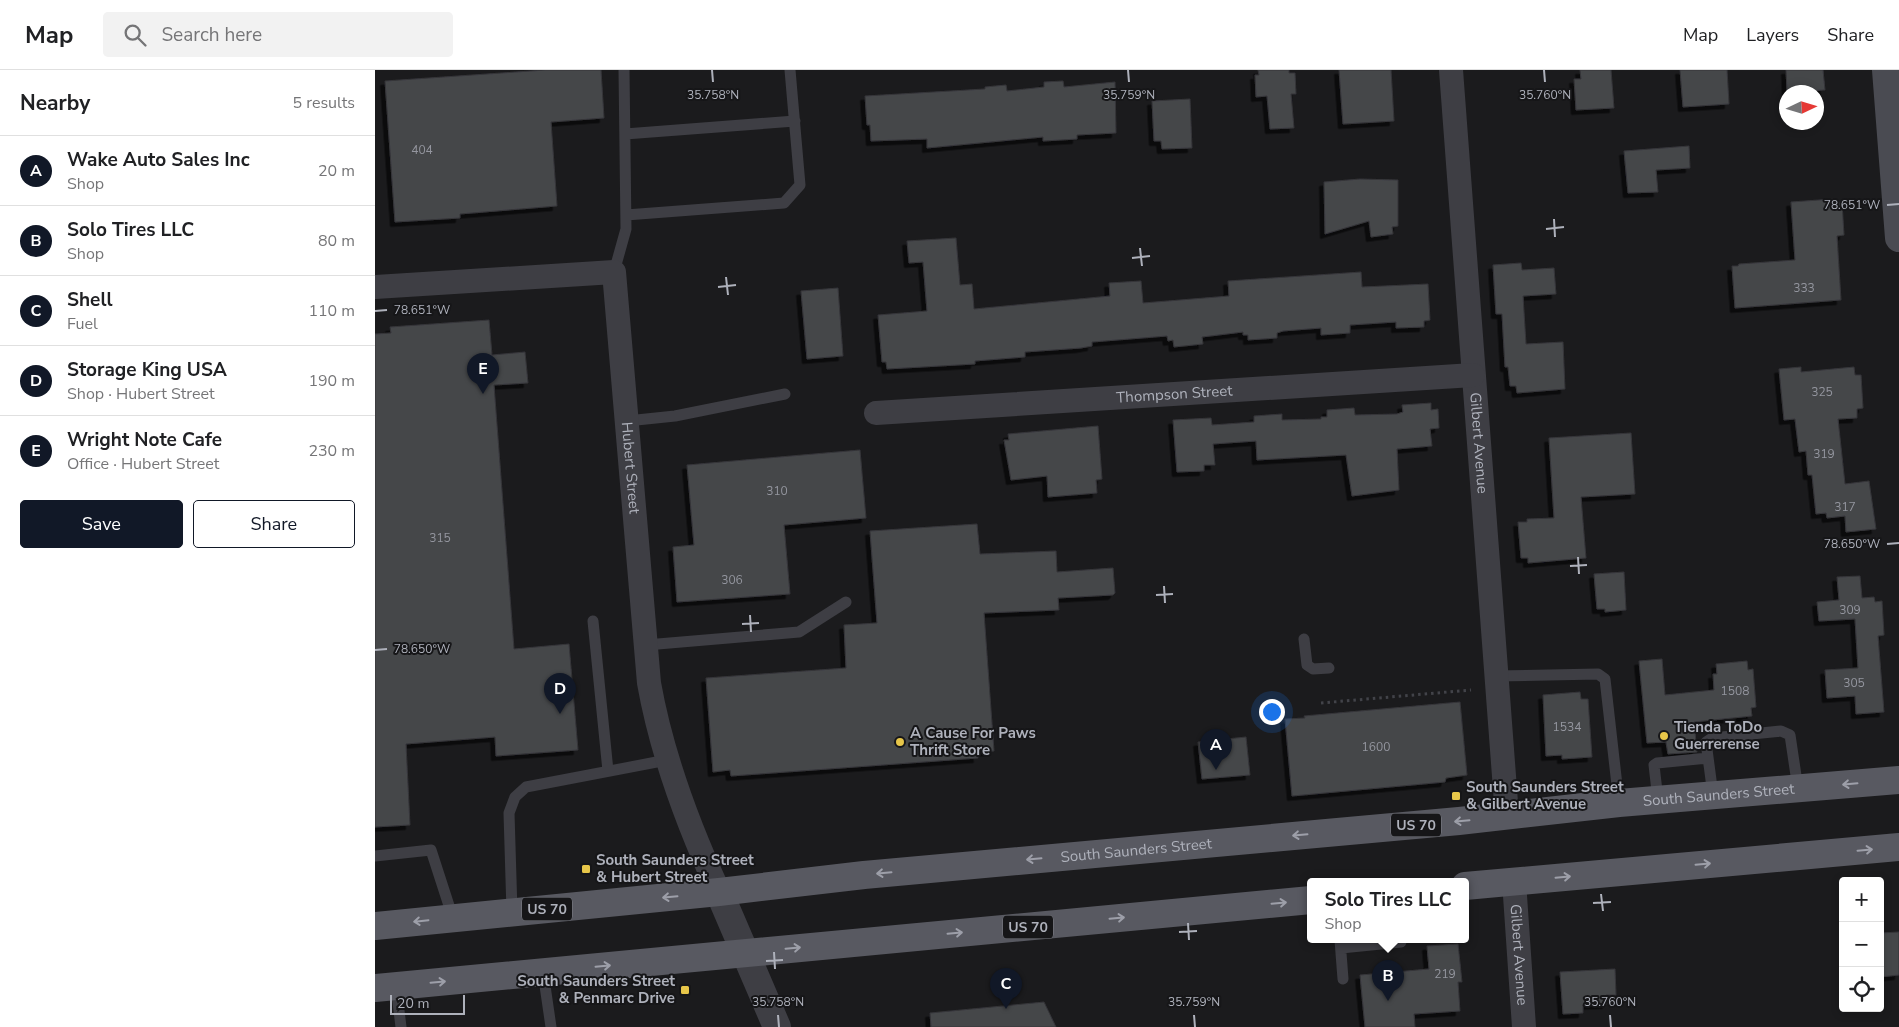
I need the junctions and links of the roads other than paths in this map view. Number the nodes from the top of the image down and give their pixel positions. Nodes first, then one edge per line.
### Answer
1 (624, 70) edge
2 (789, 70) edge
3 (1451, 70) edge
4 (1887, 70) edge
5 (795, 120) junction
6 (625, 134) junction
7 (626, 215) junction
8 (1899, 238) edge
9 (614, 272) junction
10 (375, 287) edge
11 (1473, 375) junction
12 (785, 394) dead end
13 (876, 413) dead end
14 (627, 421) junction
15 (846, 602) dead end
16 (593, 621) dead end
17 (1304, 640) dead end
18 (646, 645) junction
19 (1329, 668) dead end
20 (1496, 676) junction
21 (1708, 758) junction
22 (667, 760) junction
23 (608, 771) junction
24 (1899, 780) edge
25 (1798, 789) junction
26 (1713, 795) junction
27 (1658, 800) junction
28 (1619, 803) junction
29 (1507, 816) junction
30 (1899, 847) edge
31 (375, 856) edge
32 (1514, 881) junction
33 (1469, 886) edge
34 (719, 892) junction
35 (1307, 900) edge
36 (512, 912) junction
37 (453, 918) junction
38 (375, 926) edge
39 (1370, 943) edge
40 (1340, 944) edge
41 (745, 953) junction
42 (543, 972) junction
43 (1343, 979) dead end
44 (385, 987) edge
45 (401, 1027) edge
46 (551, 1027) edge
47 (777, 1027) edge
48 (1524, 1027) edge

1 - 6 lane
2 - 5 lane
3 - 11 street, Gilbert Avenue
4 - 8 main road
5 - 6 lane
5 - 7 lane
6 - 7 lane
7 - 9 lane
9 - 10 street
9 - 14 street, Hubert Street
11 - 13 street, Thompson Street
11 - 20 street, Gilbert Avenue
12 - 14 lane
14 - 18 street, Hubert Street
15 - 18 lane
16 - 23 lane
17 - 19 lane
18 - 22 street, Hubert Street
20 - 28 lane
20 - 29 street, Gilbert Avenue
21 - 25 lane
21 - 26 lane
21 - 27 lane
22 - 23 lane
22 - 34 street, Hubert Street
23 - 36 lane
24 -> 25 main road, South Saunders Street / US 70
25 - 26 main road, South Saunders Street / US 70
26 - 27 main road, South Saunders Street / US 70
27 - 28 main road, South Saunders Street / US 70
28 - 29 main road, South Saunders Street / US 70
29 -> 34 main road, South Saunders Street / US 70
32 -> 30 main road
31 - 37 lane
32 - 33 main road
32 - 48 street, Gilbert Avenue
34 -> 36 main road, South Saunders Street / US 70
34 - 41 street
41 -> 35 main road, US 70
36 - 37 main road, South Saunders Street / US 70
37 -> 38 main road, South Saunders Street / US 70
39 - 40 lane
40 - 43 lane
42 -> 41 main road, US 70
41 - 47 street
44 -> 42 main road, US 70
42 - 46 lane
44 - 45 lane

